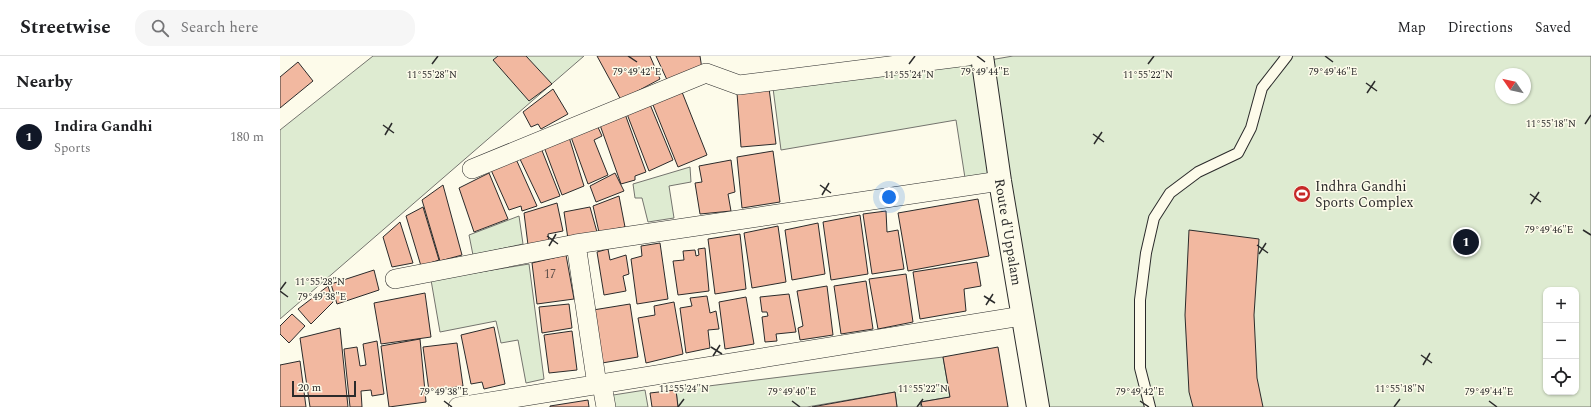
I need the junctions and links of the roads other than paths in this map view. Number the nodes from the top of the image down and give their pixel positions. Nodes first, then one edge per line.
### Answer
1 (968, 56) edge
2 (982, 56) edge
3 (1286, 56) edge
4 (472, 169) dead end
5 (1000, 181) junction
6 (576, 244) junction
7 (395, 280) dead end
8 (1022, 316) junction
9 (600, 385) junction
10 (458, 407) edge
11 (606, 407) edge
12 (1038, 407) edge
13 (1150, 407) edge

1 - 4 street
2 - 5 main road, Route d'Uppalam
3 - 13 lane
5 - 6 street
5 - 8 main road, Route d'Uppalam
6 - 7 street
6 - 9 street
8 - 9 street
8 - 12 main road, Route d'Uppalam
9 - 10 street
9 - 11 street

